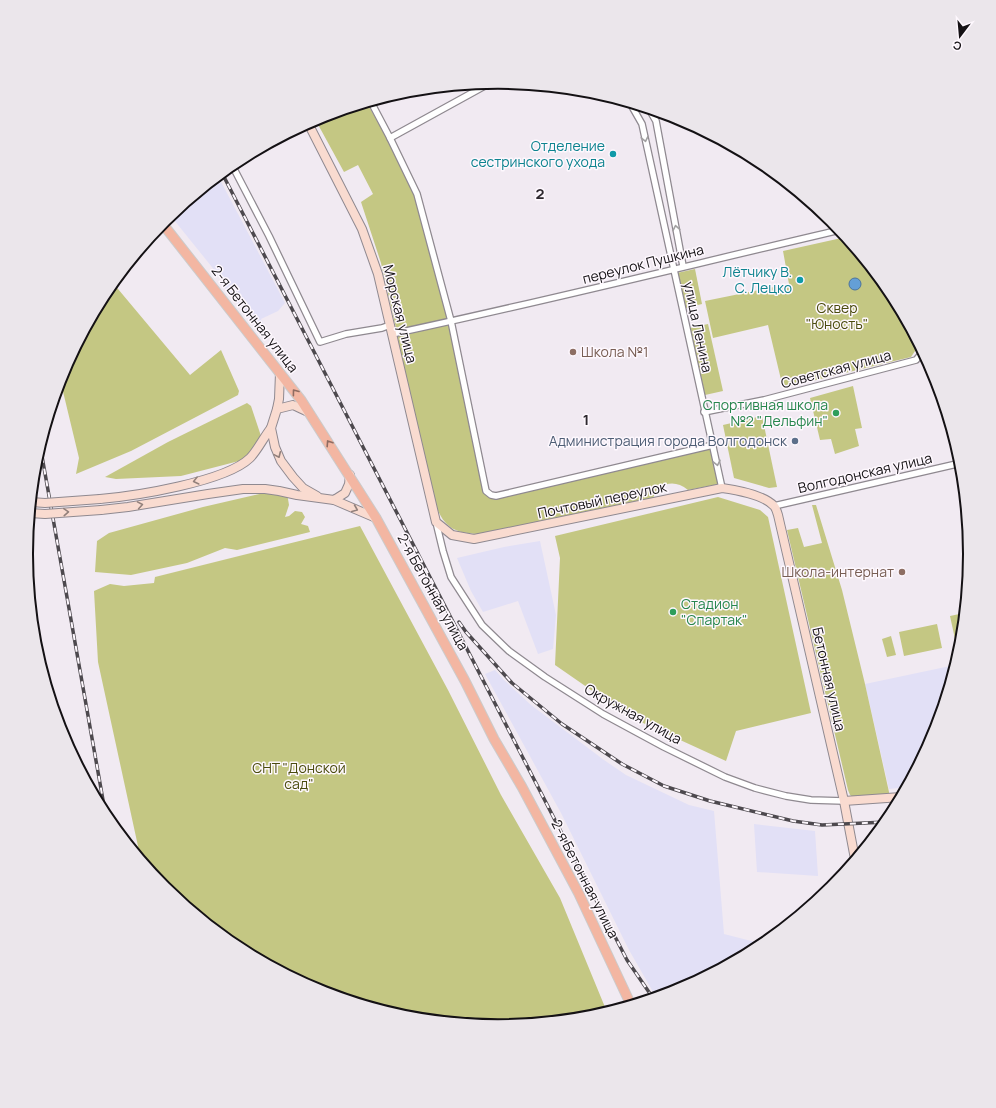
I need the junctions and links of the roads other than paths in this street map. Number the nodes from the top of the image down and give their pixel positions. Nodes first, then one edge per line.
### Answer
1 (478, 90) edge
2 (373, 106) edge
3 (634, 110) edge
4 (653, 116) edge
5 (311, 128) edge
6 (390, 138) junction
7 (235, 171) edge
8 (166, 228) edge
9 (833, 232) edge
10 (683, 266) junction
11 (674, 269) junction
12 (452, 321) junction
13 (390, 324) junction
14 (392, 334) junction
15 (919, 357) edge
16 (280, 373) junction
17 (277, 409) junction
18 (308, 412) junction
19 (704, 412) junction
20 (271, 428) junction
21 (713, 445) junction
22 (954, 465) edge
23 (350, 474) junction
24 (722, 488) junction
25 (322, 498) junction
26 (334, 500) junction
27 (36, 502) edge
28 (774, 506) junction
29 (35, 513) edge
30 (376, 518) junction
31 (436, 522) junction
32 (894, 797) edge
33 (844, 801) junction
34 (854, 853) edge
35 (629, 1000) edge

1 - 6 street
2 - 6 street
3 -> 11 street, улица Ленина
10 -> 4 street, улица Ленина
5 - 13 street, Морская улица
6 - 12 street
7 - 13 street
8 - 16 main road, 2-я Бетонная улица
9 - 10 street, переулок Пушкина
10 - 11 street, переулок Пушкина
11 - 12 street, переулок Пушкина
11 - 19 street, улица Ленина
12 - 14 street, переулок Пушкина
12 - 21 street
13 - 14 street, Морская улица
14 - 31 street, Морская улица
15 - 19 street, Советская улица
16 - 17 street
18 -> 16 main road, 2-я Бетонная улица
17 - 18 street
17 - 20 street
23 -> 18 main road, 2-я Бетонная улица
19 - 21 street, улица Ленина
20 -> 25 street
20 -> 27 street, bridge
21 -> 24 street, улица Ленина
22 - 28 street, Волгодонская улица
23 - 26 street
23 - 30 main road, 2-я Бетонная улица
24 - 28 street, Почтовый переулок
24 - 31 street, Почтовый переулок
25 - 26 street
29 -> 25 street, bridge
26 -> 30 street
28 - 33 street, Бетонная улица
30 - 35 main road, 2-я Бетонная улица
31 - 33 street, Окружная улица
32 - 33 street, Окружная улица
33 - 34 street, Бетонная улица

